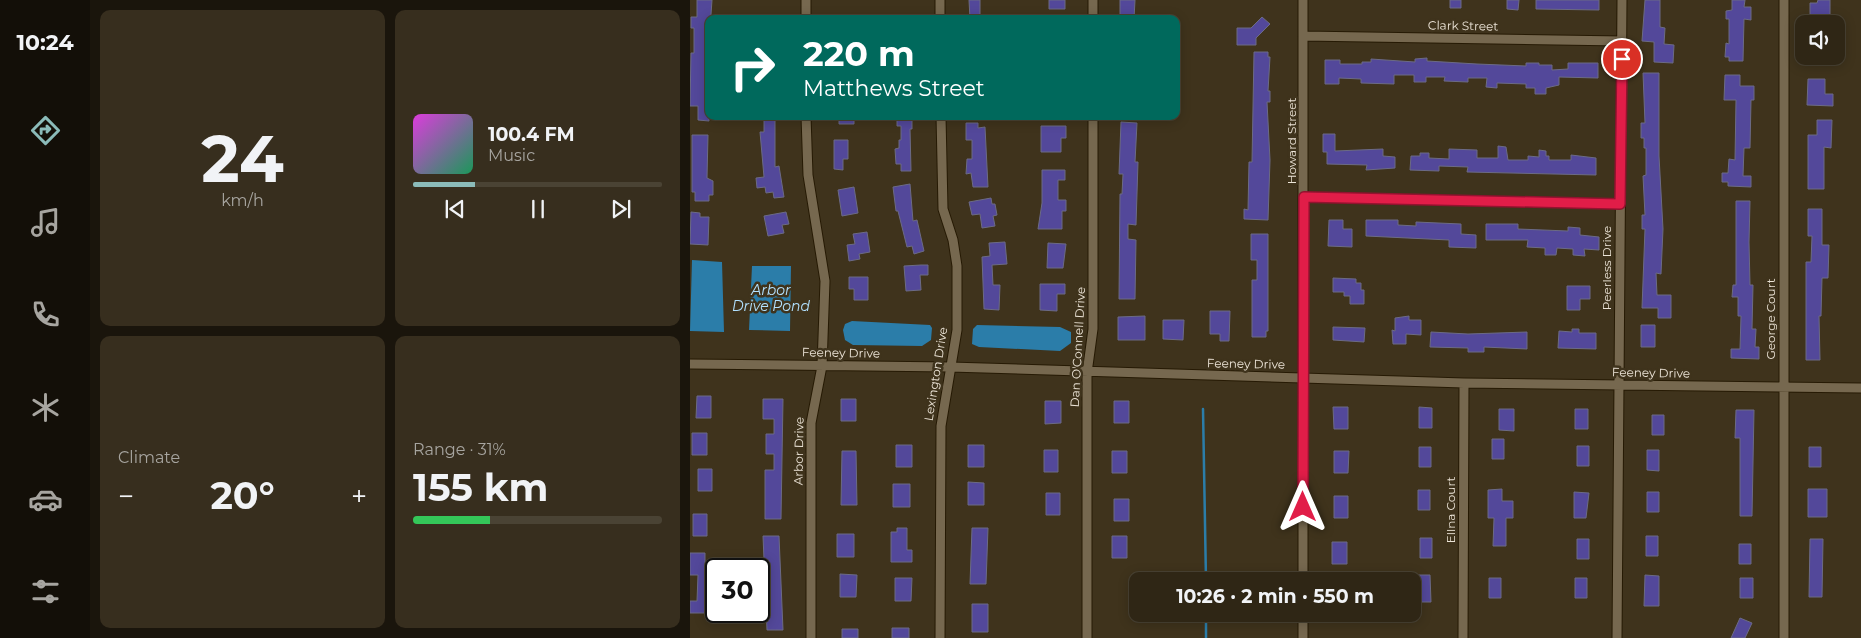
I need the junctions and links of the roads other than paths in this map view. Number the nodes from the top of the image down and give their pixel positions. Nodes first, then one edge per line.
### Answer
1 (806, 0) edge
2 (940, 0) edge
3 (1093, 0) edge
4 (1303, 0) edge
5 (1622, 0) edge
6 (1784, 0) edge
7 (806, 15) edge
8 (940, 15) edge
9 (1093, 15) edge
10 (1304, 36) junction
11 (1622, 41) junction
12 (806, 120) edge
13 (940, 120) edge
14 (1093, 120) edge
15 (1304, 197) junction
16 (1620, 204) junction
17 (690, 364) edge
18 (822, 366) junction
19 (950, 367) junction
20 (1087, 373) junction
21 (1303, 378) junction
22 (1464, 383) junction
23 (1620, 385) junction
24 (1783, 387) junction
25 (1861, 388) edge
26 (1303, 572) edge
27 (1302, 622) edge
28 (811, 638) edge
29 (940, 638) edge
30 (1086, 638) edge
31 (1302, 638) edge
32 (1463, 638) edge
33 (1617, 638) edge
34 (1784, 638) edge

1 - 7 street
2 - 8 street
3 - 9 street
4 - 10 street, Howard Street
5 - 11 street, Peerless Drive
6 - 24 street, George Court
10 - 11 street, Clark Street
10 - 15 street, Howard Street
11 - 16 street, Peerless Drive
12 - 18 street, Arbor Drive
13 - 19 street, Lexington Drive
14 - 20 street, Dan O'Connell Drive
15 - 16 street
15 - 21 street, Howard Street
16 - 23 street, Peerless Drive
17 - 18 street, Feeney Drive
18 - 19 street, Feeney Drive
18 - 28 street, Arbor Drive
19 - 20 street, Feeney Drive
19 - 29 street, Lexington Drive
20 - 21 street, Feeney Drive
20 - 30 street, Dan O'Connell Drive
21 - 22 street, Feeney Drive
21 - 26 street, Howard Street
22 - 23 street, Feeney Drive
22 - 32 street, Ellna Court
23 - 24 street, Feeney Drive
23 - 33 street, Peerless Drive
24 - 25 street, Feeney Drive
24 - 34 street, George Court
27 - 31 street

